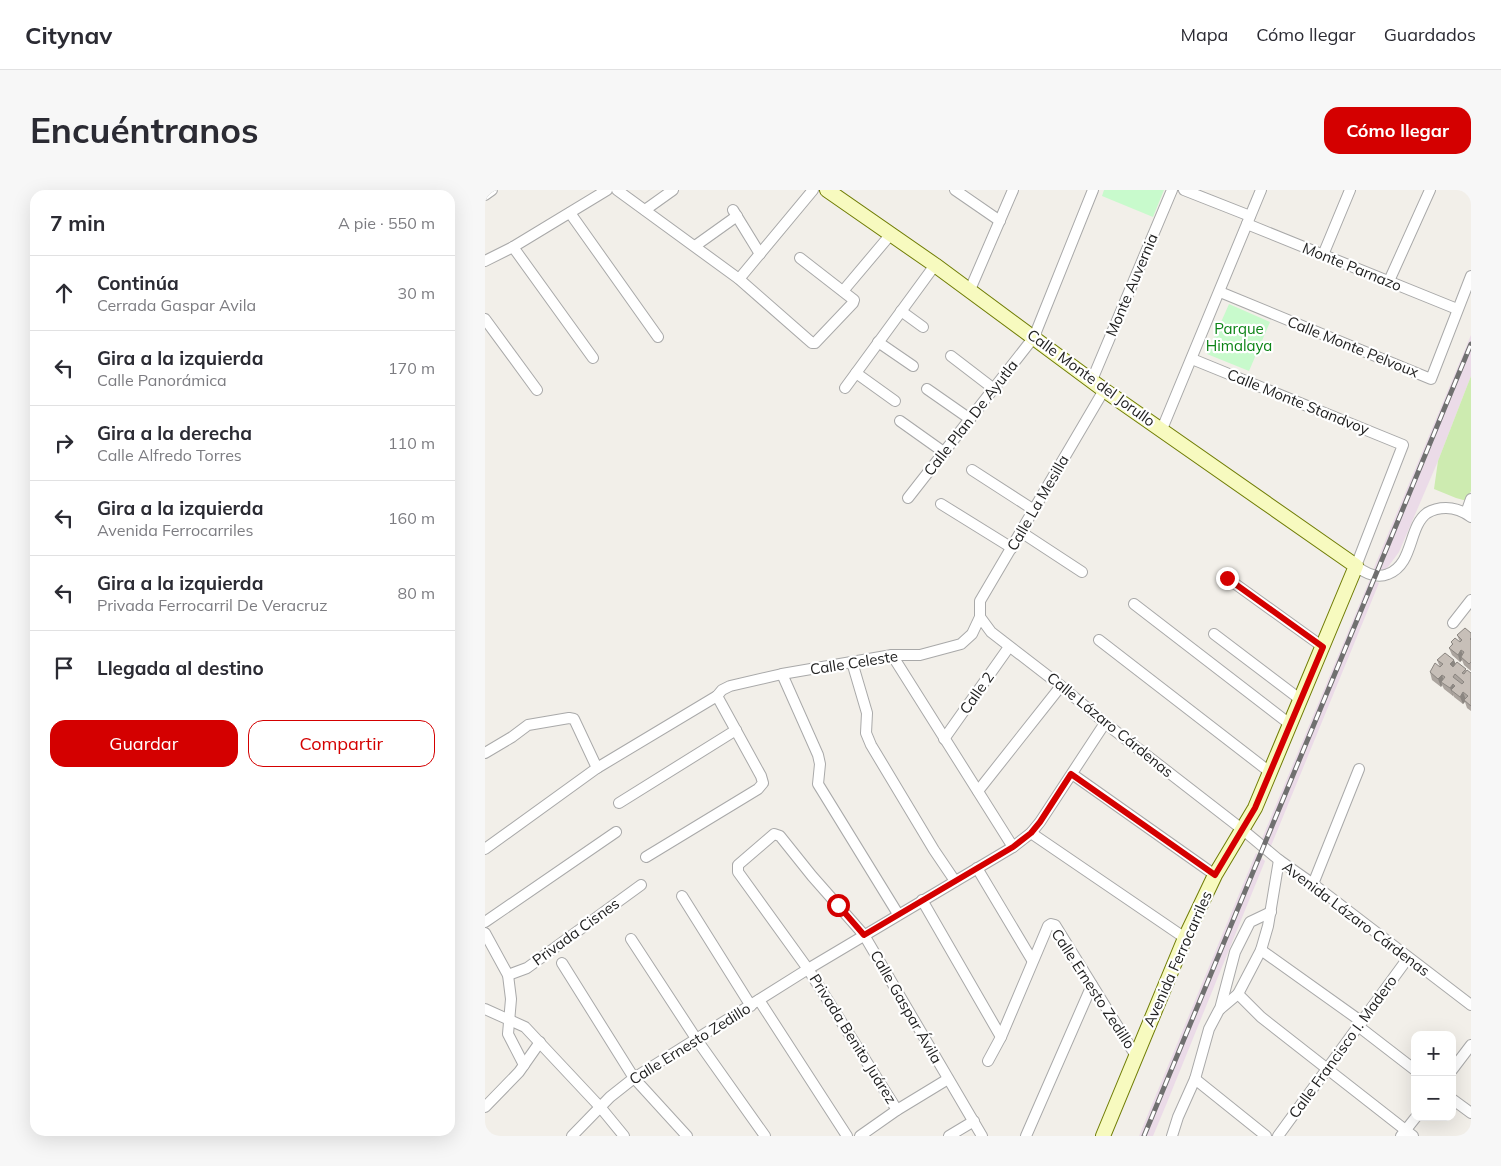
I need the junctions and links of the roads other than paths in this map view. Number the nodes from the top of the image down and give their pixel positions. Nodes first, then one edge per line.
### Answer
1 (493, 190) edge
2 (607, 190) edge
3 (617, 190) edge
4 (673, 190) edge
5 (813, 190) edge
6 (827, 190) edge
7 (955, 190) edge
8 (1013, 190) edge
9 (1093, 190) edge
10 (1172, 190) edge
11 (1184, 190) edge
12 (1261, 190) edge
13 (1350, 190) edge
14 (1430, 190) edge
15 (485, 195) edge
16 (645, 210) junction
17 (570, 213) junction
18 (1000, 220) junction
19 (1248, 220) junction
20 (891, 234) junction
21 (695, 246) junction
22 (513, 247) junction
23 (760, 254) junction
24 (1323, 255) junction
25 (799, 258) dead end
26 (485, 261) edge
27 (935, 266) junction
28 (1471, 276) edge
29 (739, 279) junction
30 (1389, 281) junction
31 (843, 292) junction
32 (969, 292) junction
33 (1220, 292) junction
34 (1457, 309) junction
35 (901, 311) junction
36 (485, 319) edge
37 (923, 328) dead end
38 (658, 337) dead end
39 (1034, 337) junction
40 (878, 342) junction
41 (951, 356) dead end
42 (593, 358) dead end
43 (1192, 359) junction
44 (913, 366) dead end
45 (856, 373) junction
46 (1092, 380) junction
47 (845, 388) dead end
48 (927, 389) dead end
49 (994, 389) junction
50 (537, 390) dead end
51 (1104, 390) junction
52 (895, 401) dead end
53 (971, 420) junction
54 (901, 421) dead end
55 (1162, 429) junction
56 (945, 453) junction
57 (972, 470) dead end
58 (908, 498) dead end
59 (1471, 499) edge
60 (941, 504) dead end
61 (1034, 510) junction
62 (1468, 515) edge
63 (1021, 532) junction
64 (1012, 548) junction
65 (1356, 566) junction
66 (1082, 572) dead end
67 (1227, 578) dead end
68 (1471, 600) edge
69 (1134, 604) dead end
70 (980, 617) junction
71 (1453, 622) dead end
72 (1214, 634) dead end
73 (1099, 640) dead end
74 (1009, 647) junction
75 (1323, 647) junction
76 (892, 655) junction
77 (852, 662) junction
78 (782, 674) junction
79 (1061, 686) junction
80 (717, 696) junction
81 (1301, 700) junction
82 (1105, 723) junction
83 (1291, 725) junction
84 (736, 730) junction
85 (945, 739) junction
86 (485, 753) edge
87 (597, 768) junction
88 (1359, 769) dead end
89 (1271, 773) junction
90 (1071, 774) junction
91 (978, 791) junction
92 (619, 803) dead end
93 (1243, 830) junction
94 (616, 832) dead end
95 (1031, 833) junction
96 (1013, 847) junction
97 (485, 849) edge
98 (646, 857) dead end
99 (1279, 860) junction
100 (977, 868) junction
101 (1215, 875) junction
102 (812, 876) joint
103 (955, 881) junction
104 (1313, 884) junction
105 (641, 885) dead end
106 (682, 896) dead end
107 (922, 900) junction
108 (1271, 912) junction
109 (898, 914) junction
110 (485, 922) edge
111 (485, 933) edge
112 (864, 935) junction
113 (1185, 938) junction
114 (631, 939) dead end
115 (1261, 950) junction
116 (1408, 958) junction
117 (1032, 960) junction
118 (562, 963) dead end
119 (808, 969) junction
120 (508, 975) junction
121 (1092, 984) junction
122 (1238, 994) junction
123 (755, 1003) junction
124 (1471, 1005) edge
125 (485, 1009) edge
126 (1219, 1010) junction
127 (511, 1020) junction
128 (1360, 1024) junction
129 (1001, 1037) junction
130 (697, 1040) junction
131 (540, 1042) junction
132 (1471, 1045) edge
133 (1136, 1056) junction
134 (988, 1061) dead end
135 (524, 1065) junction
136 (1456, 1065) edge
137 (1411, 1067) edge
138 (1328, 1068) junction
139 (634, 1078) junction
140 (1195, 1078) junction
141 (948, 1079) junction
142 (1456, 1102) edge
143 (485, 1107) edge
144 (601, 1108) junction
145 (897, 1110) junction
146 (1471, 1114) edge
147 (974, 1121) junction
148 (1414, 1121) edge
149 (1407, 1134) edge
150 (573, 1136) edge
151 (624, 1136) edge
152 (687, 1136) edge
153 (765, 1136) edge
154 (847, 1136) edge
155 (859, 1136) edge
156 (949, 1136) edge
157 (983, 1136) edge
158 (1026, 1136) edge
159 (1103, 1136) edge
160 (1172, 1136) edge
161 (1266, 1136) edge
162 (1278, 1136) edge

1 - 15 street
2 - 17 street
3 - 16 street
4 - 16 street
5 - 23 street
6 - 20 street, Calle Monte del Jorullo
7 - 18 street
8 - 18 street
9 - 39 street, Calle Plan De Ayutla
10 - 46 street, Monte Auvernia
11 - 19 street, Monte Parnazo
12 - 19 street
13 - 24 street
14 - 30 street
16 - 21 street
17 - 22 street
17 - 38 street
18 - 32 street
19 - 24 street, Monte Parnazo
19 - 33 street
20 - 27 street, Calle Monte del Jorullo
20 - 31 street
21 - 23 street
21 - 29 street
22 - 26 street
22 - 42 street
23 - 29 street
24 - 30 street, Monte Parnazo
25 - 31 street
27 - 32 street, Calle Monte del Jorullo
27 - 35 street
28 - 34 street
29 - 31 street
30 - 34 street, Monte Parnazo
32 - 39 street, Calle Monte del Jorullo
33 - 34 street, Calle Monte Pelvoux
33 - 43 street
35 - 37 street
35 - 40 street
36 - 50 street
39 - 46 street, Calle Monte del Jorullo
39 - 49 street, Calle Plan De Ayutla
40 - 44 street
40 - 45 street
41 - 49 street
43 - 55 street
43 - 65 street, Calle Monte Standvoy
45 - 47 street
45 - 52 street
46 - 51 street, Calle Monte del Jorullo
48 - 53 street
49 - 53 street, Calle Plan De Ayutla
51 - 55 street, Calle Monte del Jorullo
51 - 61 street, Calle La Mesilla
53 - 56 street, Calle Plan De Ayutla
54 - 56 street
55 - 65 street, Calle Monte del Jorullo
56 - 58 street, Calle Plan De Ayutla
57 - 61 street
59 - 62 street
60 - 64 street
61 - 63 street, Calle La Mesilla
62 - 65 street
63 - 64 street, Calle La Mesilla
63 - 66 street
64 - 70 street, Calle La Mesilla
65 - 75 street, Avenida Ferrocarriles
67 - 75 street
68 - 71 street
69 - 83 street
70 - 74 street, Calle Lázaro Cárdenas
70 - 76 street, Calle Celeste
72 - 81 street
73 - 89 street
74 - 79 street, Calle Lázaro Cárdenas
74 - 85 street, Calle 2
75 - 81 street, Avenida Ferrocarriles
76 - 77 street, Calle Celeste
76 - 85 street
77 - 78 street, Calle Celeste
77 - 103 street
78 - 80 street, Calle Celeste
78 - 109 street
79 - 82 street, Calle Lázaro Cárdenas
79 - 91 street
80 - 84 street
80 - 87 street, Calle Celeste
81 - 83 street, Avenida Ferrocarriles
82 - 90 street, Calle Ernesto Zedillo
82 - 93 street, Calle Lázaro Cárdenas
83 - 89 street, Avenida Ferrocarriles
84 - 92 street
84 - 98 street
85 - 91 street
86 - 87 street
87 - 97 street, Calle Celeste
88 - 104 street
89 - 93 street, Avenida Ferrocarriles
90 - 95 street, Calle Ernesto Zedillo
90 - 101 street
91 - 96 street
93 - 99 street, Avenida Lázaro Cárdenas
93 - 101 street, Avenida Ferrocarriles
94 - 110 street
95 - 96 street, Calle Ernesto Zedillo
95 - 113 street
96 - 100 street, Calle Ernesto Zedillo
99 - 104 street, Avenida Lázaro Cárdenas
99 - 108 street
100 - 103 street, Calle Ernesto Zedillo
100 - 117 street
101 - 113 street, Avenida Ferrocarriles
102 - 112 street, Calle Gaspar Ávila
102 - 119 street, Privada Benito Juárez
103 - 107 street, Calle Ernesto Zedillo
104 - 116 street, Avenida Lázaro Cárdenas
105 - 120 street, Privada Cisnes
106 - 123 street
107 - 109 street, Calle Ernesto Zedillo
107 - 129 street
108 - 115 street
108 - 126 street
109 - 112 street, Calle Ernesto Zedillo
111 - 120 street
112 - 119 street, Calle Ernesto Zedillo
112 - 141 street, Calle Gaspar Ávila
113 - 133 street, Avenida Ferrocarriles
114 - 130 street
115 - 122 street
115 - 128 street
116 - 124 street, Avenida Lázaro Cárdenas
116 - 128 street, Calle Francisco I. Madero
117 - 121 street, Calle Ernesto Zedillo
117 - 129 street, Calle Ernesto Zedillo
118 - 139 street
119 - 123 street, Calle Ernesto Zedillo
119 - 145 street, Privada Benito Juárez
120 - 127 street
121 - 133 street, Calle Ernesto Zedillo
121 - 158 street
122 - 126 street
122 - 138 street
123 - 130 street, Calle Ernesto Zedillo
123 - 154 street
125 - 127 street
126 - 140 street
127 - 131 street
127 - 135 street
128 - 137 street
128 - 138 street, Calle Francisco I. Madero
129 - 134 street, Calle Ernesto Zedillo
130 - 139 street, Calle Ernesto Zedillo
130 - 153 street
131 - 135 street
131 - 144 street
132 - 136 street
133 - 159 street, Avenida Ferrocarriles
135 - 143 street
138 - 149 street
138 - 162 street, Calle Francisco I. Madero
139 - 144 street, Calle Ernesto Zedillo
139 - 152 street
140 - 160 street
140 - 161 street
141 - 145 street, Calle Gaspar Ávila
141 - 147 street, Calle Gaspar Ávila
142 - 146 street
144 - 150 street, Calle Ernesto Zedillo
144 - 151 street
145 - 155 street, Calle Gaspar Ávila
147 - 156 street
147 - 157 street, Calle Gaspar Ávila
148 - 149 street

